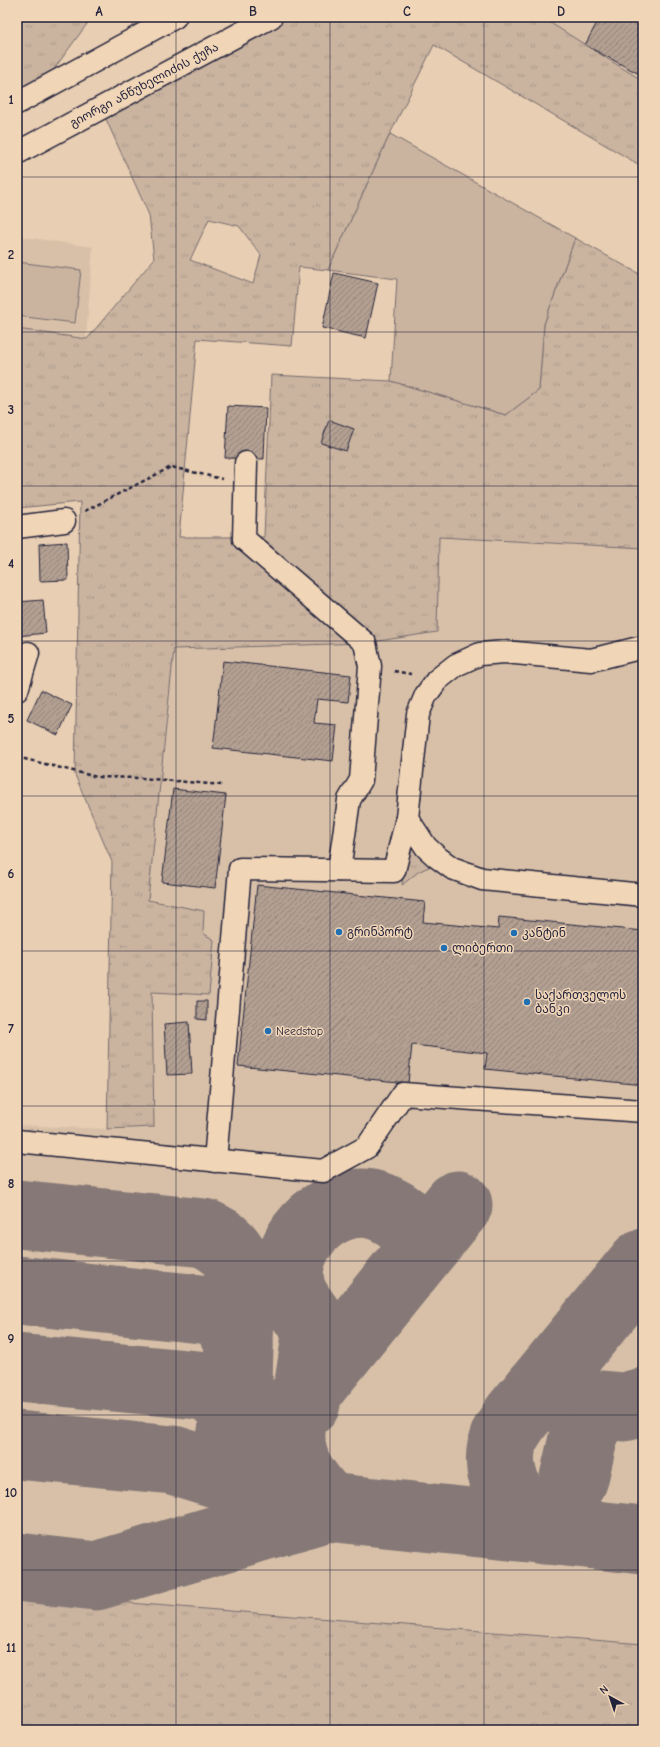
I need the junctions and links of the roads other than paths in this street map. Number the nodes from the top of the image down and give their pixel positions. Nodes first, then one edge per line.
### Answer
1 (175, 17) edge
2 (272, 17) edge
3 (17, 103) edge
4 (17, 153) edge
5 (246, 463) dead end
6 (64, 521) road end
7 (17, 527) edge
8 (643, 647) edge
9 (28, 653) dead end
10 (17, 690) edge
11 (407, 818) junction
12 (339, 870) junction
13 (643, 895) edge
14 (643, 1111) edge
15 (17, 1141) edge
16 (215, 1161) junction

1 - 3 street
2 - 4 street, გიორგი ანწუხელიძის ქუჩა
5 - 12 street
6 - 7 street
8 - 11 street
9 - 10 street
11 - 12 street
11 - 13 street
12 - 16 street
14 - 16 street
15 - 16 street

